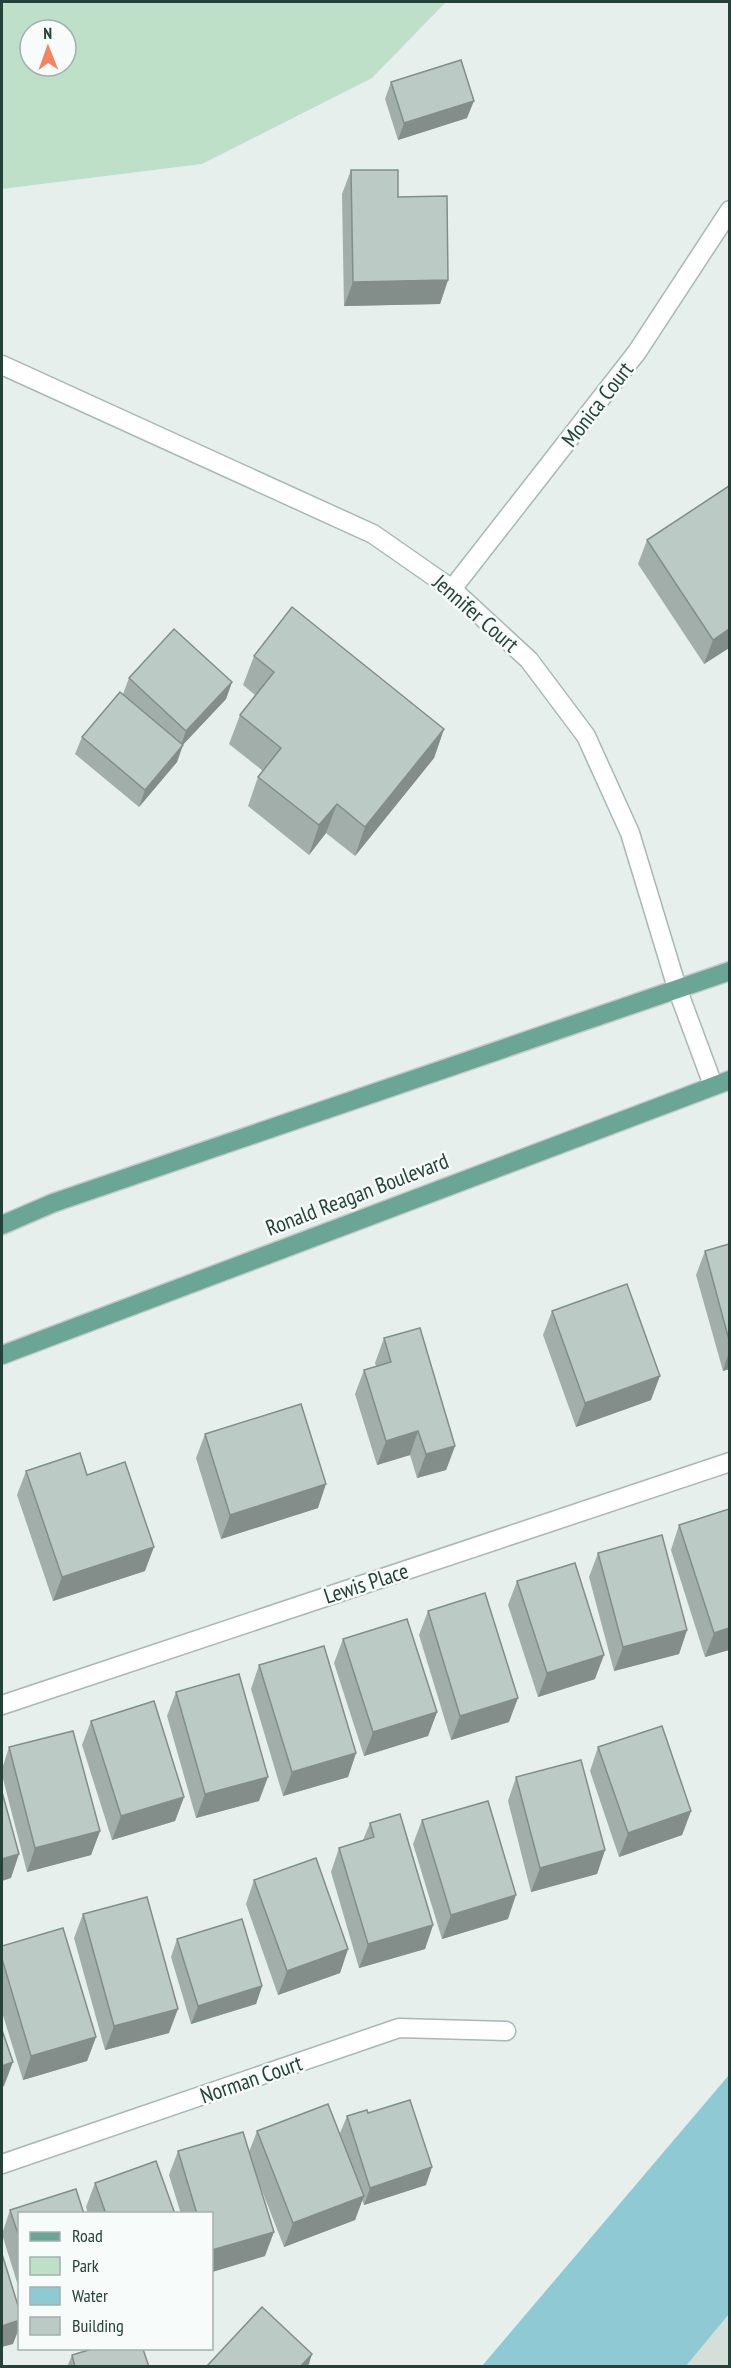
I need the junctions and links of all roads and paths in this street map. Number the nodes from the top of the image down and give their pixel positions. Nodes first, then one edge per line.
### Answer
1 (729, 210) edge
2 (2, 365) edge
3 (452, 588) junction
4 (729, 971) edge
5 (677, 988) junction
6 (721, 1082) edge
7 (2, 1225) edge
8 (2, 1354) edge
9 (729, 1462) edge
10 (2, 1705) edge
11 (506, 2031) dead end
12 (2, 2164) edge

1 - 3 street, Monica Court
2 - 3 street, Jennifer Court
3 - 5 street, Jennifer Court
4 - 5 main road
5 - 6 street, Jennifer Court
5 - 7 main road
6 - 8 main road, Ronald Reagan Boulevard
9 - 10 street, Lewis Place
11 - 12 street, Norman Court

